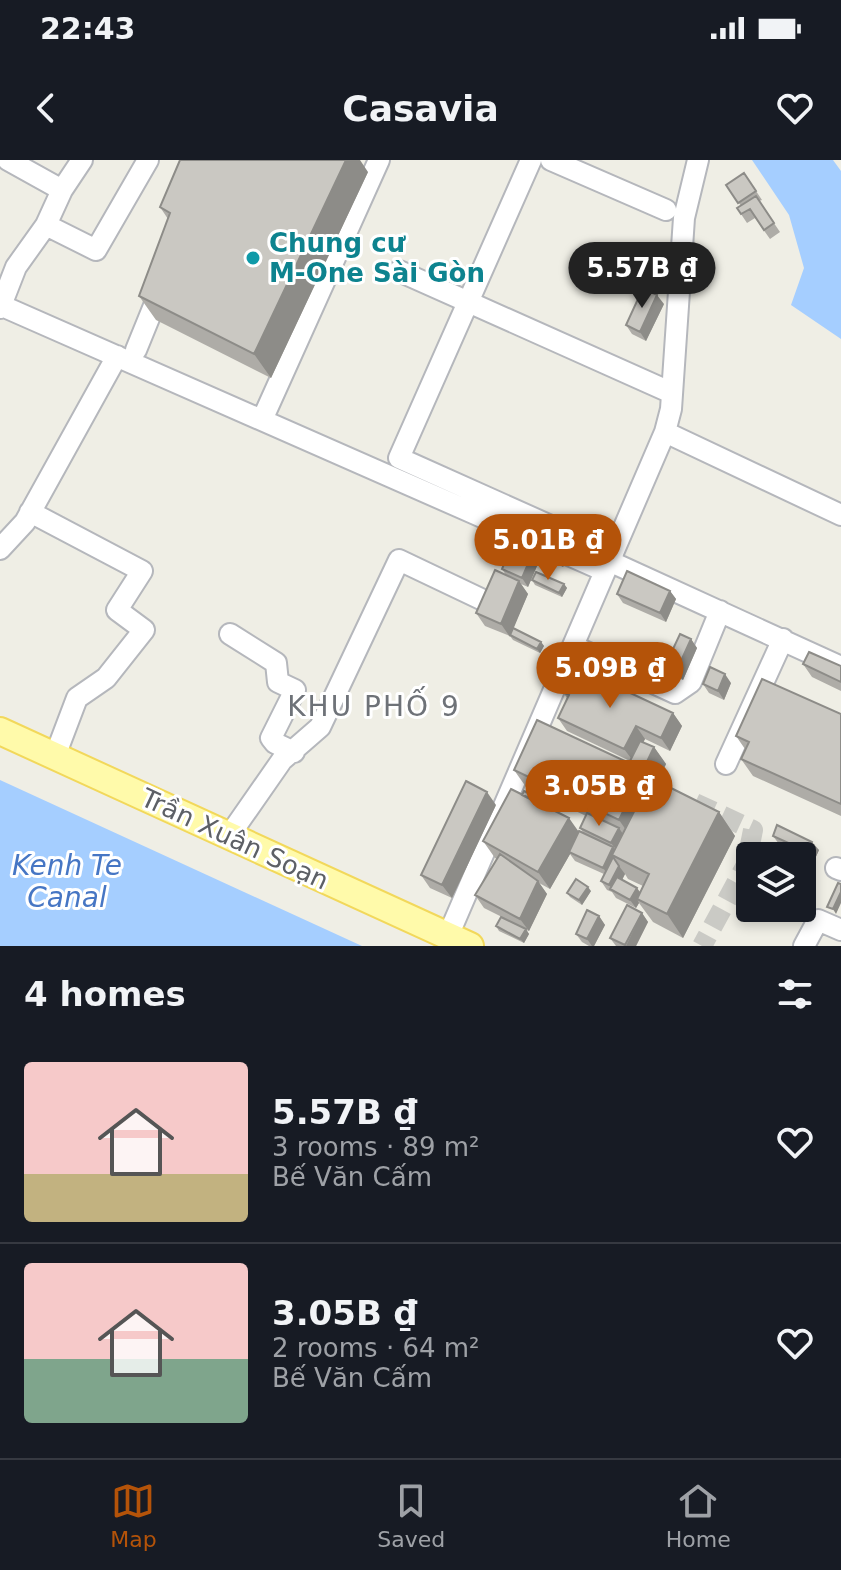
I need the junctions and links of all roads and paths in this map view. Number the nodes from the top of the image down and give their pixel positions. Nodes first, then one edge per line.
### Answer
1 (8, 160) edge
2 (82, 160) edge
3 (148, 160) edge
4 (531, 160) edge
5 (551, 160) edge
6 (698, 161) edge
7 (372, 162) edge
8 (62, 190) junction
9 (666, 210) dead end
10 (322, 221) edge
11 (46, 225) junction
12 (346, 232) junction
13 (399, 271) dead end
14 (167, 272) edge
15 (469, 302) junction
16 (0, 306) edge
17 (284, 317) edge
18 (305, 326) junction
19 (126, 353) junction
20 (672, 393) junction
21 (262, 420) junction
22 (665, 432) junction
23 (839, 509) edge
24 (30, 512) junction
25 (0, 549) edge
26 (609, 562) junction
27 (483, 600) edge
28 (720, 611) junction
29 (230, 634) dead end
30 (783, 639) junction
31 (573, 646) junction
32 (841, 667) edge
33 (0, 731) edge
34 (294, 752) junction
35 (55, 756) junction
36 (726, 764) dead end
37 (229, 836) junction
38 (841, 930) edge
39 (459, 941) edge
40 (804, 946) edge

1 - 8 street
2 - 8 street
3 - 11 street
4 - 15 street
5 - 9 street
6 - 20 street
7 - 12 street
8 - 11 street
10 - 12 street
11 - 16 street
12 - 18 street
13 - 15 street
14 - 19 street
15 - 20 street
15 - 26 street
16 - 19 street
17 - 18 street
18 - 21 street
19 - 21 street
19 - 24 street
20 - 22 street
21 - 26 street
22 - 23 street
22 - 26 street
24 - 25 street
24 - 35 street
26 - 28 street
26 - 31 street
27 - 34 street
28 - 30 street
28 - 31 street
29 - 34 street
30 - 32 street
30 - 36 street
31 - 39 street
33 - 35 main road, Trần Xuân Soạn
34 - 37 street
35 - 37 main road, Trần Xuân Soạn
37 - 39 main road, Trần Xuân Soạn
38 - 40 street

